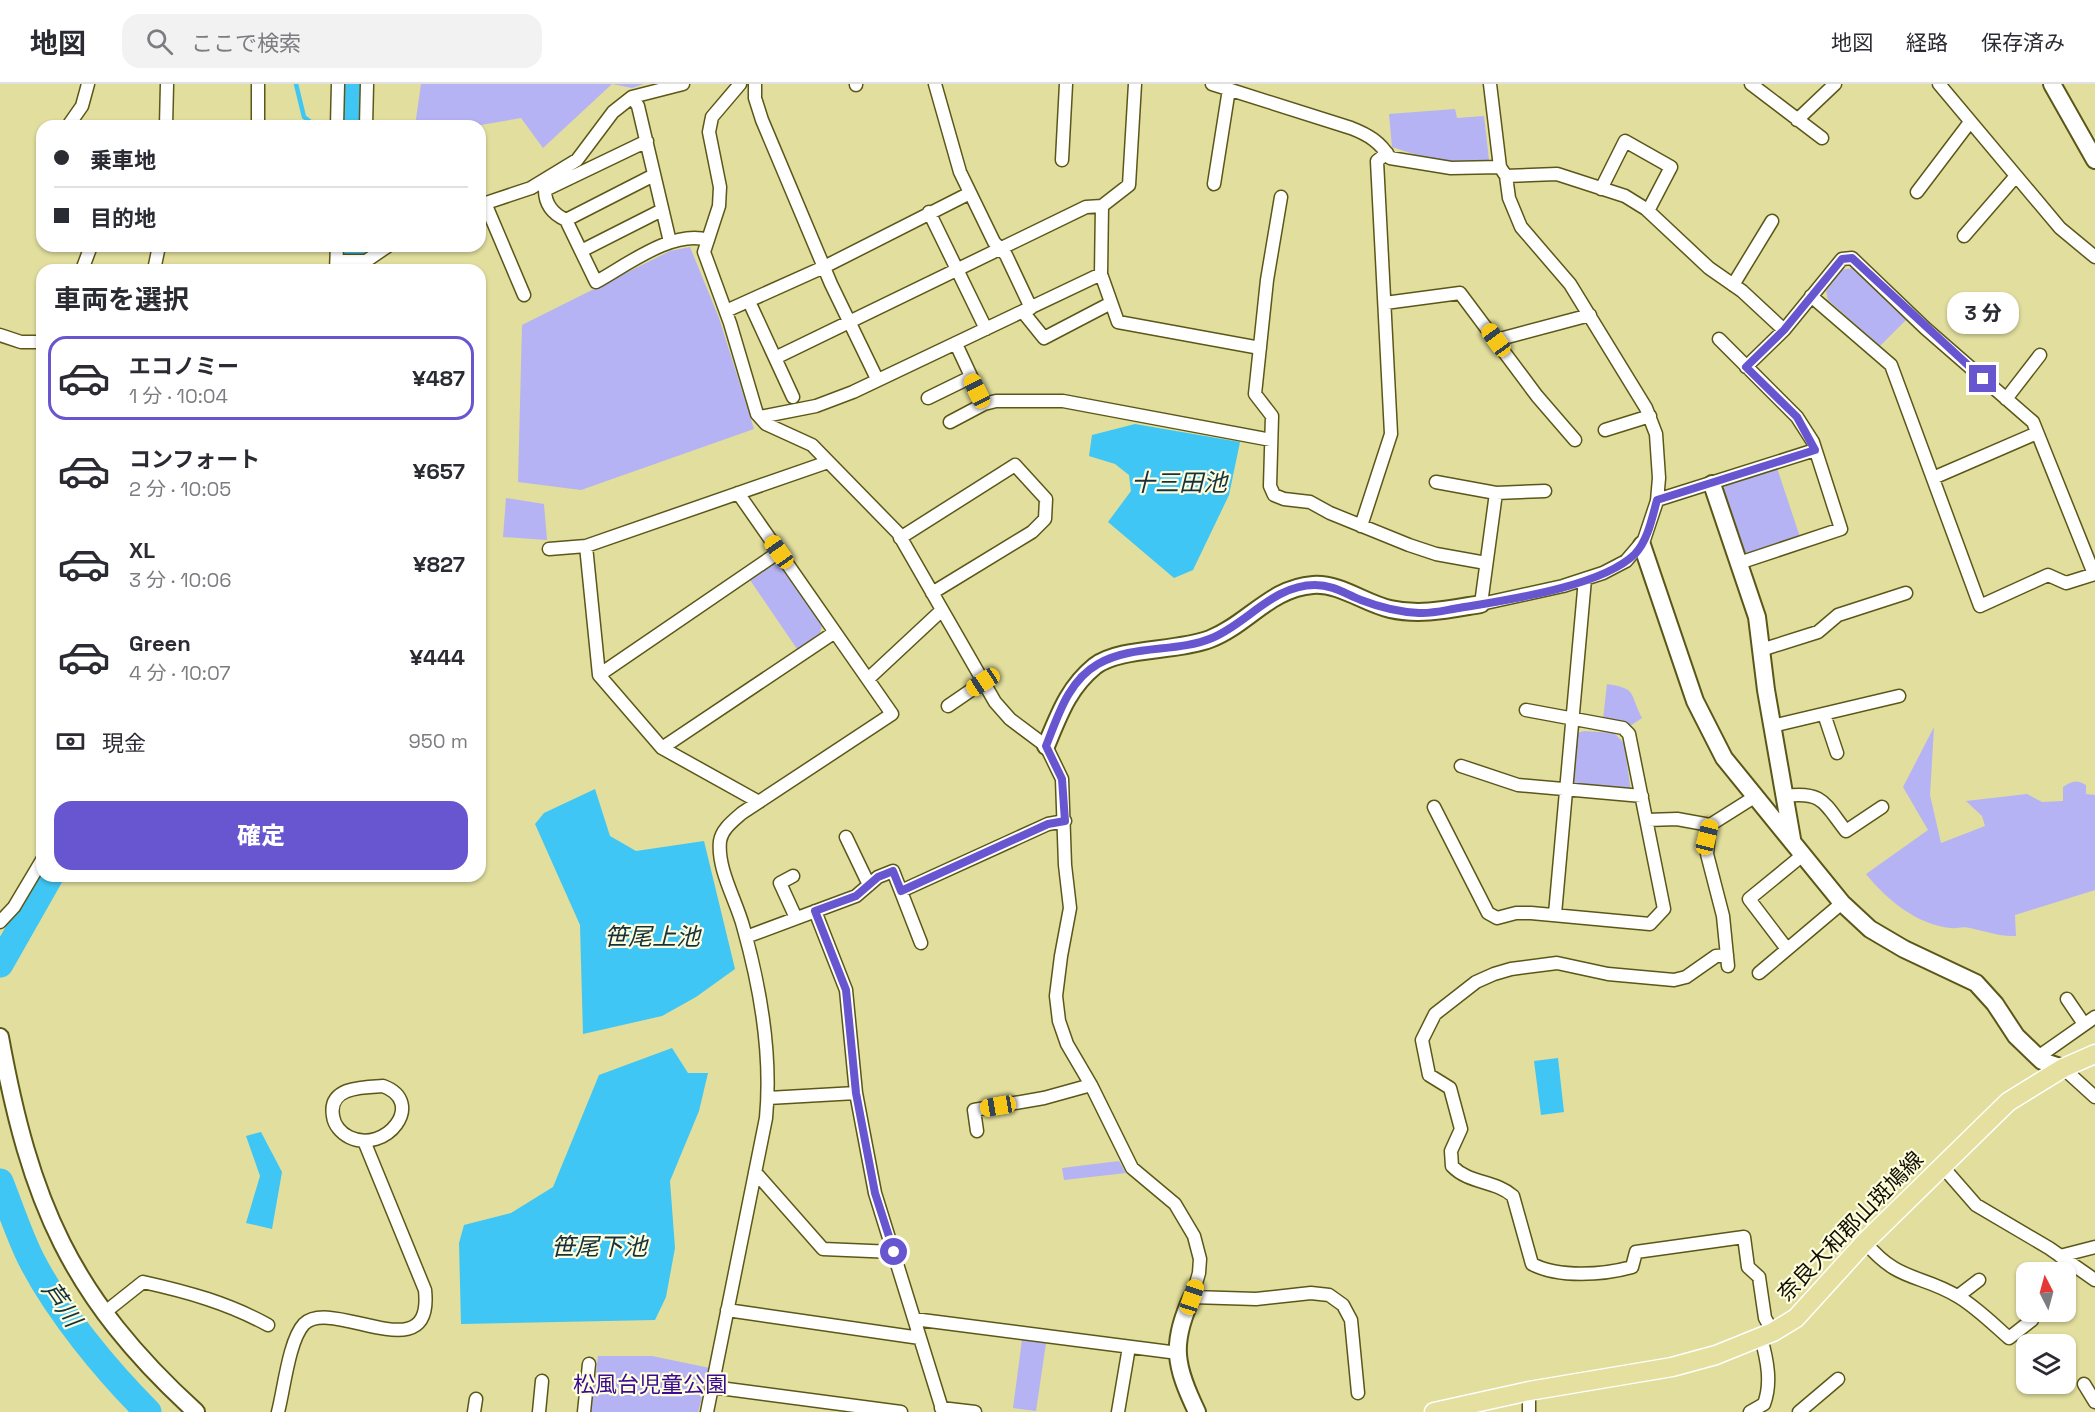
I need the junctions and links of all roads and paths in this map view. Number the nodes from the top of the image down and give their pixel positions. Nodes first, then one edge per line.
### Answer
1 (88, 84) edge
2 (167, 84) edge
3 (258, 84) edge
4 (338, 84) edge
5 (367, 84) edge
6 (683, 84) edge
7 (740, 84) edge
8 (755, 84) edge
9 (935, 84) edge
10 (1066, 84) edge
11 (1135, 84) edge
12 (1212, 84) edge
13 (1490, 84) edge
14 (1750, 84) edge
15 (1834, 84) edge
16 (1939, 84) edge
17 (2052, 84) edge
18 (1229, 89) junction
19 (1251, 89) edge
20 (632, 97) junction
21 (72, 120) edge
22 (165, 120) edge
23 (258, 120) edge
24 (337, 120) edge
25 (366, 120) edge
26 (1797, 120) junction
27 (1970, 122) junction
28 (1822, 138) dead end
29 (646, 141) junction
30 (1387, 153) junction
31 (1062, 160) dead end
32 (2095, 160) edge
33 (1503, 171) junction
34 (654, 175) junction
35 (2016, 176) junction
36 (1214, 184) dead end
37 (1601, 189) junction
38 (1917, 192) dead end
39 (970, 193) junction
40 (1281, 197) dead end
41 (486, 203) edge
42 (1102, 206) junction
43 (662, 210) junction
44 (486, 211) edge
45 (1648, 211) junction
46 (929, 213) junction
47 (566, 220) junction
48 (1772, 220) dead end
49 (1964, 236) dead end
50 (708, 240) junction
51 (670, 242) junction
52 (1001, 250) junction
53 (581, 251) junction
54 (366, 252) edge
55 (379, 252) edge
56 (2095, 256) edge
57 (366, 261) junction
58 (348, 264) edge
59 (824, 267) junction
60 (958, 271) junction
61 (1101, 274) junction
62 (1733, 285) junction
63 (525, 296) dead end
64 (1811, 296) junction
65 (1111, 303) junction
66 (1384, 303) junction
67 (752, 308) dead end
68 (1027, 310) junction
69 (726, 311) junction
70 (1590, 315) junction
71 (850, 323) junction
72 (986, 329) junction
73 (1784, 330) junction
74 (1719, 339) dead end
75 (4, 340) edge
76 (1496, 340) junction
77 (36, 342) edge
78 (956, 344) junction
79 (1260, 348) junction
80 (2040, 355) dead end
81 (775, 358) junction
82 (1746, 367) junction
83 (971, 377) junction
84 (877, 379) junction
85 (793, 397) dead end
86 (928, 398) dead end
87 (2006, 399) junction
88 (984, 404) junction
89 (1650, 416) junction
90 (760, 417) junction
91 (950, 422) dead end
92 (1605, 430) dead end
93 (2037, 433) junction
94 (1271, 440) junction
95 (1575, 440) dead end
96 (1815, 450) junction
97 (828, 462) junction
98 (1933, 478) junction
99 (1436, 482) dead end
100 (1712, 484) junction
101 (1545, 490) dead end
102 (738, 493) junction
103 (1496, 493) junction
104 (1657, 500) junction
105 (1361, 526) junction
106 (900, 538) junction
107 (1642, 545) junction
108 (586, 546) junction
109 (549, 549) dead end
110 (779, 552) junction
111 (1486, 563) junction
112 (1739, 563) junction
113 (2094, 574) edge
114 (1585, 579) junction
115 (932, 593) junction
116 (1906, 593) dead end
117 (1480, 604) junction
118 (942, 610) junction
119 (835, 633) junction
120 (1761, 650) junction
121 (598, 675) junction
122 (867, 679) junction
123 (983, 682) junction
124 (1899, 696) dead end
125 (948, 706) dead end
126 (1526, 710) dead end
127 (1824, 714) junction
128 (1572, 719) junction
129 (1772, 726) junction
130 (1046, 746) junction
131 (662, 748) junction
132 (1837, 753) dead end
133 (1461, 766) dead end
134 (1565, 790) junction
135 (1642, 796) junction
136 (1756, 796) junction
137 (1785, 796) junction
138 (759, 802) junction
139 (1434, 807) dead end
140 (1882, 807) dead end
141 (1647, 820) junction
142 (1065, 821) junction
143 (1710, 825) junction
144 (846, 837) dead end
145 (1793, 841) junction
146 (1798, 860) junction
147 (36, 870) edge
148 (793, 876) dead end
149 (869, 885) junction
150 (901, 891) junction
151 (1836, 908) junction
152 (815, 911) junction
153 (1555, 914) junction
154 (796, 918) junction
155 (0, 922) edge
156 (746, 937) junction
157 (921, 943) dead end
158 (1787, 950) junction
159 (1759, 973) dead end
160 (2067, 999) dead end
161 (2095, 1017) edge
162 (2084, 1024) junction
163 (0, 1037) edge
164 (2095, 1054) edge
165 (2038, 1057) junction
166 (2063, 1068) junction
167 (1091, 1085) junction
168 (856, 1093) junction
169 (2095, 1097) edge
170 (768, 1098) junction
171 (977, 1131) dead end
172 (364, 1141) junction
173 (1942, 1166) junction
174 (755, 1172) junction
175 (1865, 1242) junction
176 (2095, 1247) edge
177 (894, 1252) junction
178 (2060, 1256) junction
179 (1979, 1280) dead end
180 (2095, 1280) edge
181 (1958, 1296) junction
182 (1192, 1297) junction
183 (728, 1310) junction
184 (104, 1313) junction
185 (914, 1319) junction
186 (2029, 1322) edge
187 (268, 1325) dead end
188 (1767, 1335) junction
189 (920, 1338) junction
190 (1129, 1347) junction
191 (1178, 1353) junction
192 (589, 1364) dead end
193 (1838, 1379) dead end
194 (542, 1382) dead end
195 (2084, 1384) dead end
196 (712, 1387) junction
197 (1529, 1391) junction
198 (1358, 1393) dead end
199 (476, 1399) dead end
200 (2095, 1402) edge
201 (1767, 1408) edge
202 (942, 1410) edge
203 (196, 1412) edge
204 (278, 1412) edge
205 (474, 1412) edge
206 (539, 1412) edge
207 (584, 1412) edge
208 (707, 1412) edge
209 (901, 1412) edge
210 (975, 1412) edge
211 (1118, 1412) edge
212 (1197, 1412) edge
213 (1434, 1412) edge
214 (1529, 1412) edge
215 (1750, 1412) edge
216 (1799, 1412) edge

1 - 21 street
2 - 22 street
3 - 23 street
4 - 24 street
5 - 25 street
6 - 20 street
7 - 50 street
8 - 59 street
9 - 39 street
10 - 31 street
11 - 42 street
12 - 18 street
13 - 33 street
14 - 26 street
15 - 26 street
16 - 27 street
17 - 32 street
18 - 19 street
18 - 36 street
19 - 30 street
20 - 29 street
20 - 41 street
26 - 28 street
27 - 35 street
27 - 38 street
29 - 34 street
29 - 47 street
30 - 33 street
30 - 66 street
33 - 37 street
33 - 70 street
34 - 43 street
34 - 47 street
35 - 49 street
35 - 56 street
37 - 45 street
37 - 45 street
39 - 46 street
39 - 52 street
40 - 79 street
42 - 52 street
42 - 61 street
43 - 51 street
43 - 53 street
44 - 63 street
45 - 62 street
46 - 59 street
46 - 60 street
47 - 53 street
48 - 62 street
50 - 51 street
50 - 69 street
51 - 53 street
52 - 60 street
52 - 68 street
54 - 57 street
55 - 57 street
57 - 58 street
59 - 69 street
59 - 71 street
60 - 71 street
60 - 72 street
61 - 65 street
61 - 68 street
62 - 73 street
64 - 73 street
64 - 87 street
64 - 98 street
65 - 68 street
65 - 79 street
66 - 76 street
66 - 105 street
67 - 81 street
68 - 72 street
69 - 90 street
70 - 76 street
70 - 89 street
71 - 81 street
71 - 84 street
72 - 78 street
73 - 82 street
74 - 82 street
75 - 77 street
76 - 95 street
78 - 83 street
78 - 84 street
79 - 94 street
80 - 87 street
81 - 85 street
82 - 96 street
83 - 86 street
83 - 88 street
84 - 90 street
87 - 93 street
88 - 91 street
88 - 94 street
89 - 92 street
89 - 104 street
90 - 97 street
93 - 98 street
93 - 113 street
94 - 105 street
96 - 100 street
96 - 112 street
97 - 102 street
97 - 106 street
98 - 113 street
99 - 103 street
100 - 104 street
100 - 112 street
101 - 103 street
102 - 108 street
102 - 110 street
103 - 111 street
104 - 107 street
105 - 111 street
106 - 115 street
106 - 115 street
107 - 114 street
107 - 136 street
108 - 109 street
108 - 121 street
110 - 119 street
110 - 121 street
111 - 117 street
112 - 120 street
114 - 117 street
114 - 128 street
115 - 118 street
116 - 120 street
117 - 130 street
118 - 122 street
118 - 123 street
119 - 122 street
119 - 131 street
120 - 129 street
121 - 131 street
122 - 138 street
123 - 125 street
123 - 130 street
124 - 127 street
126 - 128 street
127 - 129 street
127 - 132 street
128 - 134 street
128 - 135 street
129 - 137 street
130 - 142 street
131 - 138 street
133 - 134 street
134 - 135 street
134 - 153 street
135 - 141 street
136 - 143 street
136 - 145 street
137 - 140 street
137 - 145 street
138 - 156 street
139 - 153 street
141 - 143 street
141 - 153 street
142 - 150 street
142 - 167 street
143 - 188 street
144 - 149 street
145 - 146 street
146 - 151 street
146 - 158 street
147 - 155 street
148 - 154 street
149 - 150 street
149 - 152 street
150 - 157 street
151 - 158 street
151 - 165 street
152 - 154 street
152 - 168 street
154 - 156 street
156 - 170 street
158 - 159 street
160 - 162 street
161 - 162 street
162 - 165 street
163 - 184 street
164 - 166 main road, 奈良大和郡山斑鳩線
165 - 166 street
166 - 169 street
166 - 173 main road, 奈良大和郡山斑鳩線
167 - 171 street
167 - 182 street
168 - 170 street
168 - 177 street
170 - 174 street
172 - 172 street
172 - 204 street
173 - 175 main road, 奈良大和郡山斑鳩線
173 - 178 street
174 - 177 street
174 - 183 street
175 - 181 street
175 - 188 main road, 奈良大和郡山斑鳩線
176 - 178 street
177 - 185 street
178 - 180 street
179 - 181 street
181 - 186 street
182 - 191 street
182 - 198 street
183 - 189 street
183 - 196 street
184 - 187 street
184 - 203 street
185 - 189 street
185 - 190 street
188 - 197 main road, 奈良大和郡山斑鳩線
188 - 201 street
189 - 202 street
190 - 191 street
190 - 211 street
191 - 212 street
192 - 207 street
193 - 216 street
194 - 206 street
195 - 200 street
196 - 208 street
196 - 209 street
197 - 213 main road, 奈良大和郡山斑鳩線
197 - 214 street
199 - 205 street
201 - 215 street
202 - 210 street

